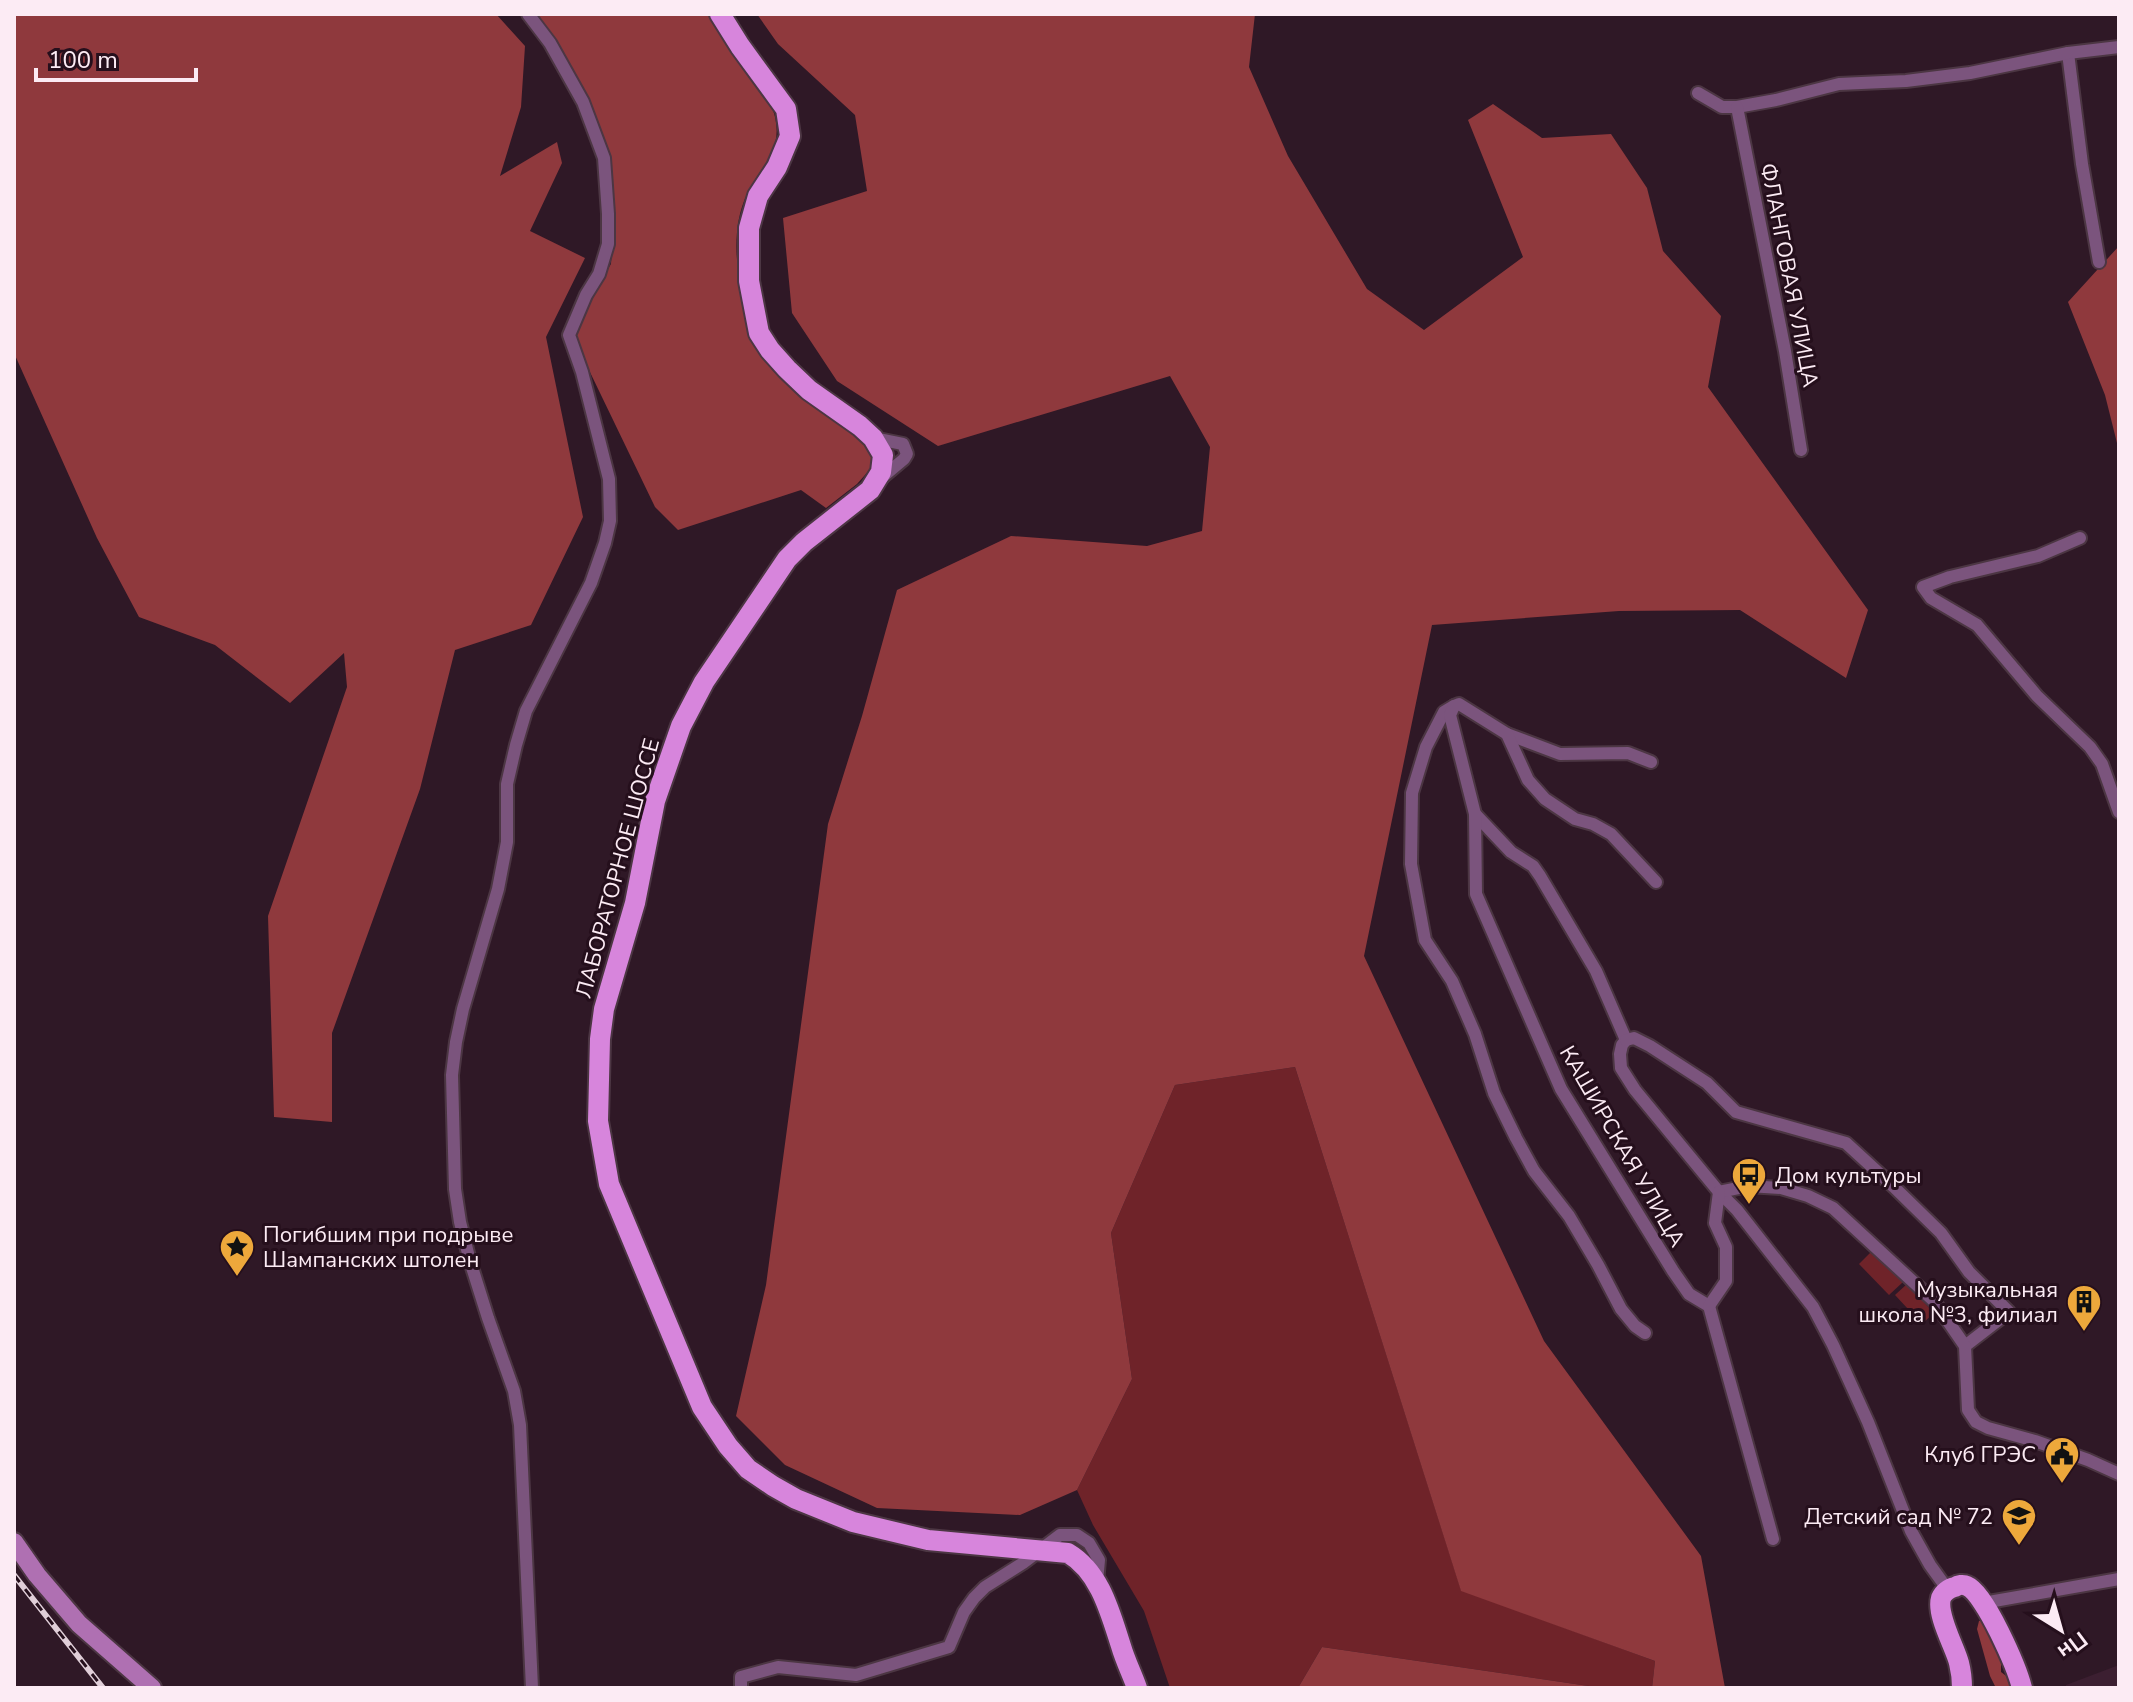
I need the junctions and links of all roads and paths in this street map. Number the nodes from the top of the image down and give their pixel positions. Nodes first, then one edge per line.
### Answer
1 (528, 14) edge
2 (720, 14) edge
3 (2119, 47) edge
4 (2068, 53) junction
5 (1698, 93) dead end
6 (1737, 107) junction
7 (2099, 262) dead end
8 (1801, 450) dead end
9 (2080, 538) dead end
10 (1452, 711) junction
11 (1507, 734) junction
12 (1651, 762) dead end
13 (2119, 812) edge
14 (1475, 814) junction
15 (1656, 882) dead end
16 (1626, 1040) junction
17 (1719, 1192) junction
18 (1709, 1306) junction
19 (1645, 1333) dead end
20 (1965, 1346) junction
21 (2119, 1474) edge
22 (1773, 1539) dead end
23 (14, 1542) edge
24 (1034, 1549) junction
25 (2119, 1579) edge
26 (1948, 1590) junction
27 (1983, 1603) junction
28 (741, 1682) edge
29 (152, 1688) edge
30 (532, 1688) edge
31 (1137, 1688) edge
32 (1962, 1688) edge
33 (2022, 1688) edge

1 - 30 street
2 - 24 main road, ЛАБОРАТОРНОЕ ШОССЕ
3 - 4 street
4 - 6 street
4 - 7 street
5 - 6 street
6 - 8 street, ФЛАНГОВАЯ УЛИЦА
9 - 13 street
10 - 11 street
10 - 14 street, КАШИРСКАЯ УЛИЦА
10 - 19 street
11 - 12 street
11 - 15 street
14 - 16 street
14 - 18 street, КАШИРСКАЯ УЛИЦА
16 - 17 street
16 - 20 street
17 - 18 street
17 - 20 street
17 - 26 street
18 - 22 street
20 - 21 street
23 - 29 main road
24 - 28 street
24 - 31 main road, ЛАБОРАТОРНОЕ ШОССЕ
25 - 27 street
26 - 27 main road
26 - 32 main road
27 - 33 main road

